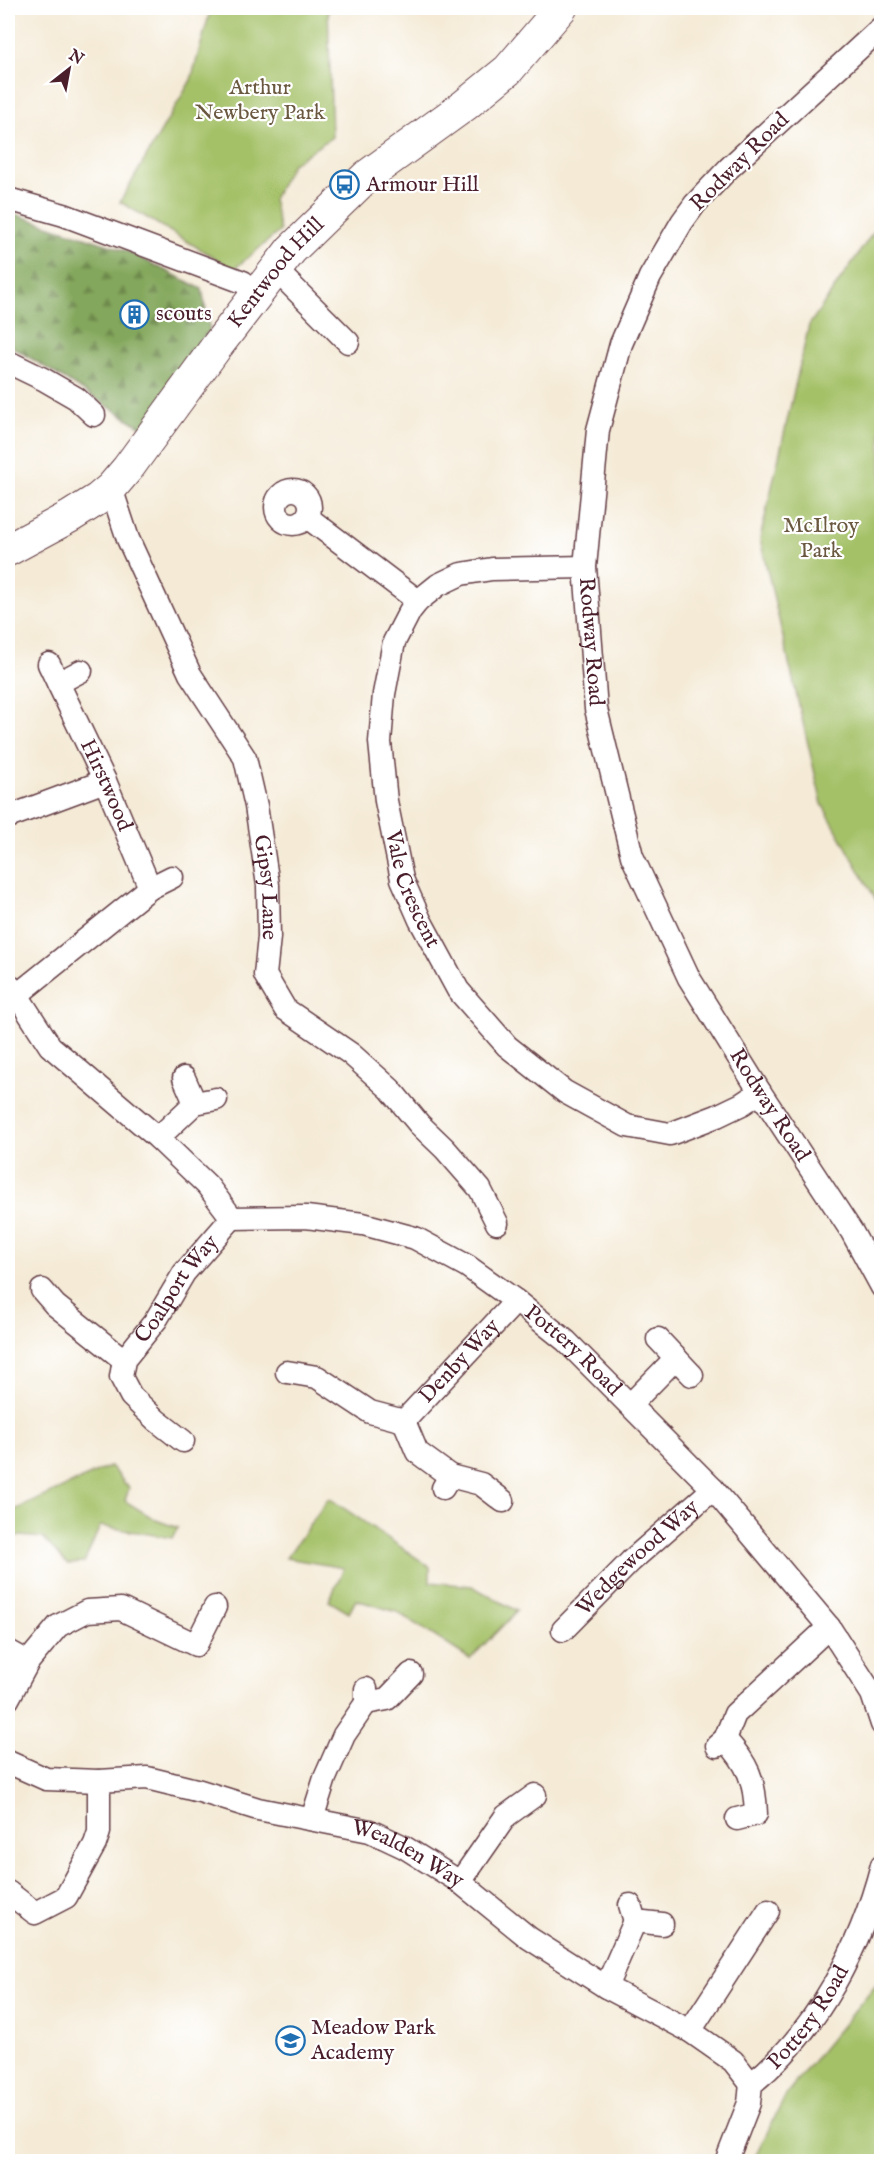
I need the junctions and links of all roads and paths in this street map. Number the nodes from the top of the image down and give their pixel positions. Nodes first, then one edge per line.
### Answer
1 (561, 8) edge
2 (882, 27) edge
3 (8, 199) edge
4 (266, 281) junction
5 (348, 342) dead end
6 (8, 362) edge
7 (94, 415) dead end
8 (111, 488) junction
9 (307, 518) dead end
10 (8, 550) edge
11 (585, 567) junction
12 (418, 601) junction
13 (81, 671) dead end
14 (105, 781) junction
15 (8, 817) edge
16 (172, 877) dead end
17 (150, 888) junction
18 (12, 989) edge
19 (184, 1078) dead end
20 (759, 1092) junction
21 (158, 1138) junction
22 (232, 1218) junction
23 (497, 1223) dead end
24 (882, 1287) edge
25 (42, 1290) dead end
26 (516, 1301) junction
27 (658, 1339) dead end
28 (676, 1358) junction
29 (124, 1360) junction
30 (287, 1372) dead end
31 (692, 1375) dead end
32 (630, 1405) junction
33 (404, 1421) junction
34 (183, 1441) dead end
35 (713, 1489) junction
36 (503, 1501) dead end
37 (214, 1607) dead end
38 (829, 1626) junction
39 (563, 1630) dead end
40 (8, 1651) edge
41 (28, 1662) junction
42 (411, 1674) dead end
43 (8, 1699) edge
44 (882, 1724) edge
45 (8, 1762) edge
46 (99, 1781) junction
47 (535, 1795) dead end
48 (312, 1819) junction
49 (737, 1819) dead end
50 (882, 1864) edge
51 (460, 1882) junction
52 (8, 1892) edge
53 (756, 1918) dead end
54 (662, 1924) dead end
55 (606, 1987) junction
56 (690, 2031) junction
57 (751, 2084) junction
58 (726, 2162) edge

1 - 4 street, Kentwood Hill
2 - 11 street, Rodway Road
3 - 4 street
4 - 5 street
4 - 8 street, Kentwood Hill
6 - 7 street
8 - 10 street, Kentwood Hill
8 - 23 street, Gipsy Lane
9 - 12 street
11 - 12 street, Vale Crescent
11 - 20 street, Rodway Road
12 - 20 street, Vale Crescent
13 - 14 street, Hirstwood
14 - 15 street
14 - 17 street, Hirstwood
16 - 17 street
17 - 18 street
18 - 21 street
19 - 21 street
20 - 24 street, Rodway Road
21 - 22 street
22 - 26 street, Pottery Road
22 - 29 street, Coalport Way
25 - 29 street, Coalport Way
26 - 32 street, Pottery Road
26 - 33 street, Denby Way
27 - 28 street
28 - 31 street
28 - 32 street
29 - 34 street, Coalport Way
30 - 33 street, Denby Way
32 - 35 street, Pottery Road
33 - 36 street, Denby Way
35 - 38 street, Pottery Road
35 - 39 street, Wedgewood Way
37 - 41 street
38 - 44 street, Pottery Road
38 - 49 street
40 - 41 street
41 - 43 street
42 - 48 street
45 - 46 street, Wealden Way
46 - 48 street, Wealden Way
46 - 52 street
47 - 51 street
48 - 51 street, Wealden Way
50 - 57 street, Pottery Road
51 - 55 street, Wealden Way
53 - 56 street
54 - 55 street
55 - 56 street, Wealden Way
56 - 57 street, Wealden Way
57 - 58 street, Pottery Road

